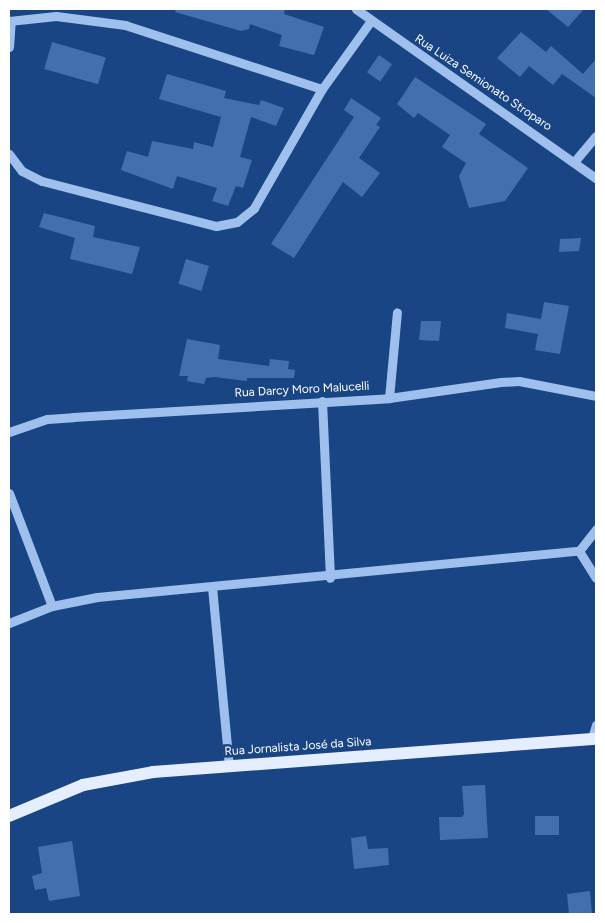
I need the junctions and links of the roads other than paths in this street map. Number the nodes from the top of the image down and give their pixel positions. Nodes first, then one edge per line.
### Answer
1 (356, 9) edge
2 (10, 21) edge
3 (370, 22) junction
4 (9, 46) edge
5 (322, 89) junction
6 (596, 136) edge
7 (9, 154) edge
8 (574, 162) junction
9 (596, 178) edge
10 (397, 312) dead end
11 (596, 396) edge
12 (389, 398) junction
13 (322, 401) junction
14 (9, 432) edge
15 (9, 493) edge
16 (596, 530) edge
17 (580, 551) junction
18 (330, 578) junction
19 (596, 578) edge
20 (212, 587) junction
21 (52, 606) junction
22 (9, 623) edge
23 (596, 725) edge
24 (594, 739) edge
25 (228, 766) junction
26 (9, 816) edge

1 - 3 street, Rua Luiza Semionato Stroparo
2 - 4 street
2 - 5 street
3 - 5 street
3 - 8 street, Rua Luiza Semionato Stroparo
5 - 7 street
6 - 8 street
8 - 9 street, Rua Luiza Semionato Stroparo
10 - 12 street
11 - 12 street, Rua Darcy Moro Malucelli
12 - 13 street, Rua Darcy Moro Malucelli
13 - 14 street, Rua Darcy Moro Malucelli
13 - 18 street
15 - 21 street
16 - 17 street
17 - 18 street
17 - 19 street
18 - 20 street
20 - 21 street
20 - 25 street
21 - 22 street
23 - 24 street
24 - 25 main road, Rua Jornalista José da Silva
25 - 26 main road, Rua Jornalista José da Silva

